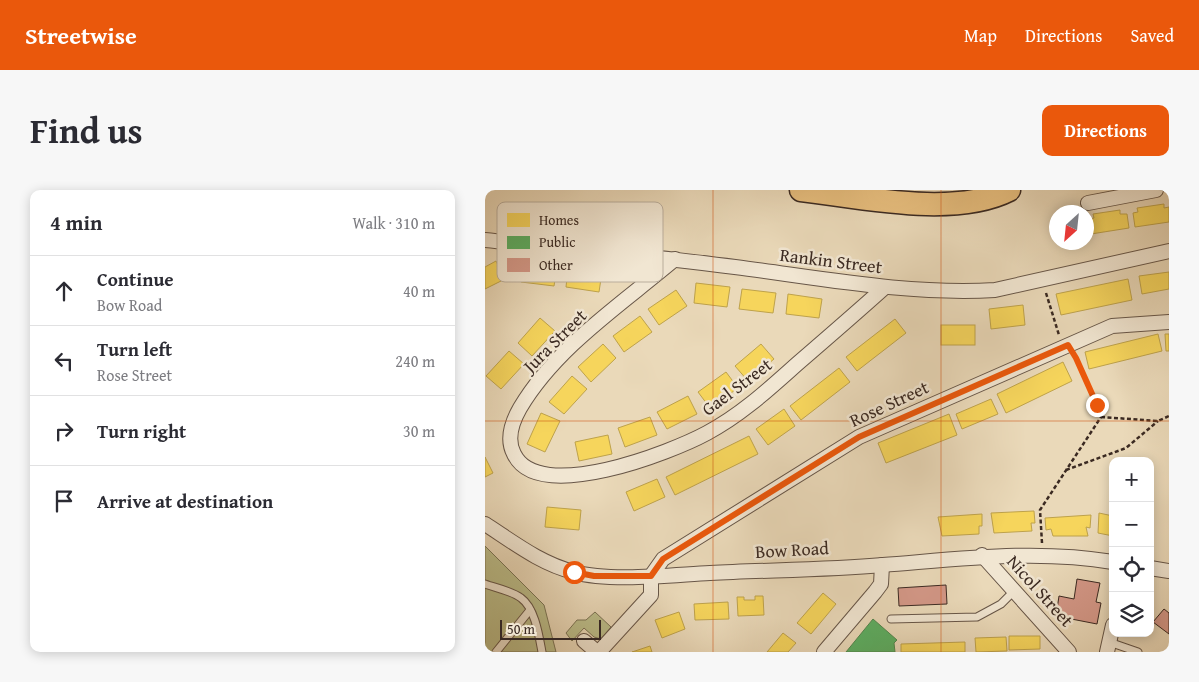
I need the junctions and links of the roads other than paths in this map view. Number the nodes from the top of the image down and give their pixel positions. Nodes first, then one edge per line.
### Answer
1 (801, 190) edge
2 (1009, 190) edge
3 (1156, 190) edge
4 (1088, 203) dead end
5 (1169, 251) edge
6 (663, 258) edge
7 (675, 259) junction
8 (663, 269) edge
9 (648, 282) edge
10 (885, 287) junction
11 (1169, 322) edge
12 (529, 470) joint
13 (485, 524) edge
14 (982, 555) junction
15 (1109, 561) edge
16 (882, 565) junction
17 (1154, 569) edge
18 (1169, 571) edge
19 (651, 576) junction
20 (485, 584) edge
21 (1014, 591) junction
22 (530, 610) junction
23 (891, 619) dead end
24 (584, 640) dead end
25 (1108, 647) edge
26 (496, 652) edge
27 (542, 652) edge
28 (598, 652) edge
29 (824, 652) edge
30 (1069, 652) edge
31 (1138, 652) edge

1 - 2 highway
3 - 4 street
5 - 10 street, Rankin Street
6 - 7 street, Rankin Street
7 - 8 street, Jura Street
7 - 10 street, Rankin Street
9 - 12 street, Jura Street
10 - 12 street, Gael Street
11 - 19 street, Rose Street
13 - 19 street, Bow Road
14 - 15 street, Bow Road
14 - 16 street, Bow Road
14 - 21 street, Nicol Street
16 - 19 street, Bow Road
16 - 29 street
17 - 18 street
19 - 28 street
20 - 22 lane
21 - 23 lane
21 - 30 street, Nicol Street
22 - 26 lane
22 - 27 lane
24 - 28 street
25 - 31 lane

